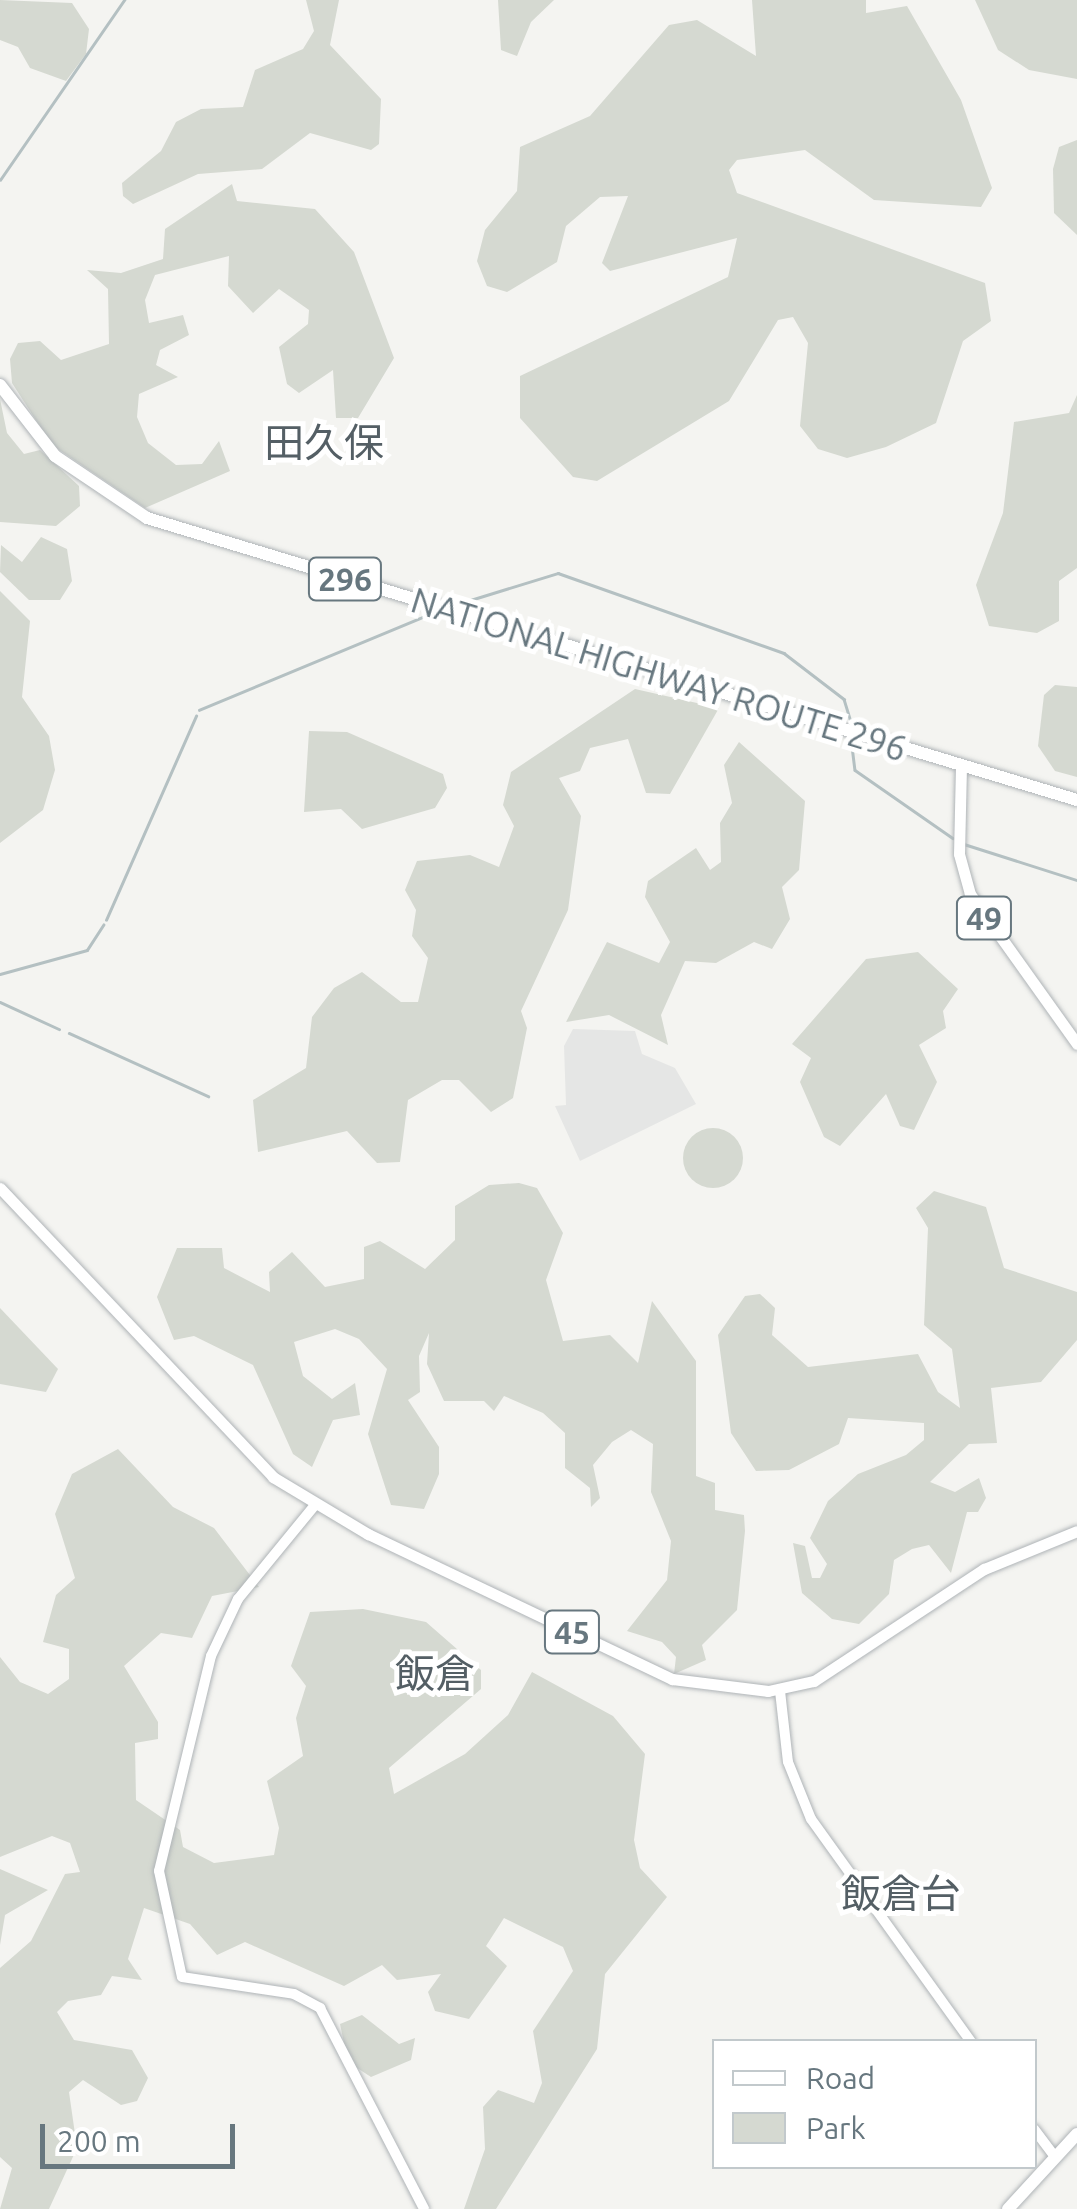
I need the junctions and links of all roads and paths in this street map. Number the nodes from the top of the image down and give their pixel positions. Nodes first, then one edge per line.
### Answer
1 (0, 386) edge
2 (961, 766) junction
3 (1077, 800) edge
4 (1077, 1044) edge
5 (0, 1188) edge
6 (315, 1505) junction
7 (1077, 1531) edge
8 (780, 1691) junction
9 (969, 2039) edge
10 (1037, 2133) edge
11 (1077, 2134) edge
12 (1053, 2154) junction
13 (424, 2209) edge
14 (1008, 2209) edge

1 - 2 highway, NATIONAL HIGHWAY ROUTE 296 / 296
2 - 3 highway, NATIONAL HIGHWAY ROUTE 296 / 296
2 - 4 main road, 49
5 - 6 main road, 45
6 - 8 main road, 45
6 - 13 street
7 - 8 main road, 45
8 - 9 street
10 - 12 street
11 - 12 highway
12 - 14 highway

